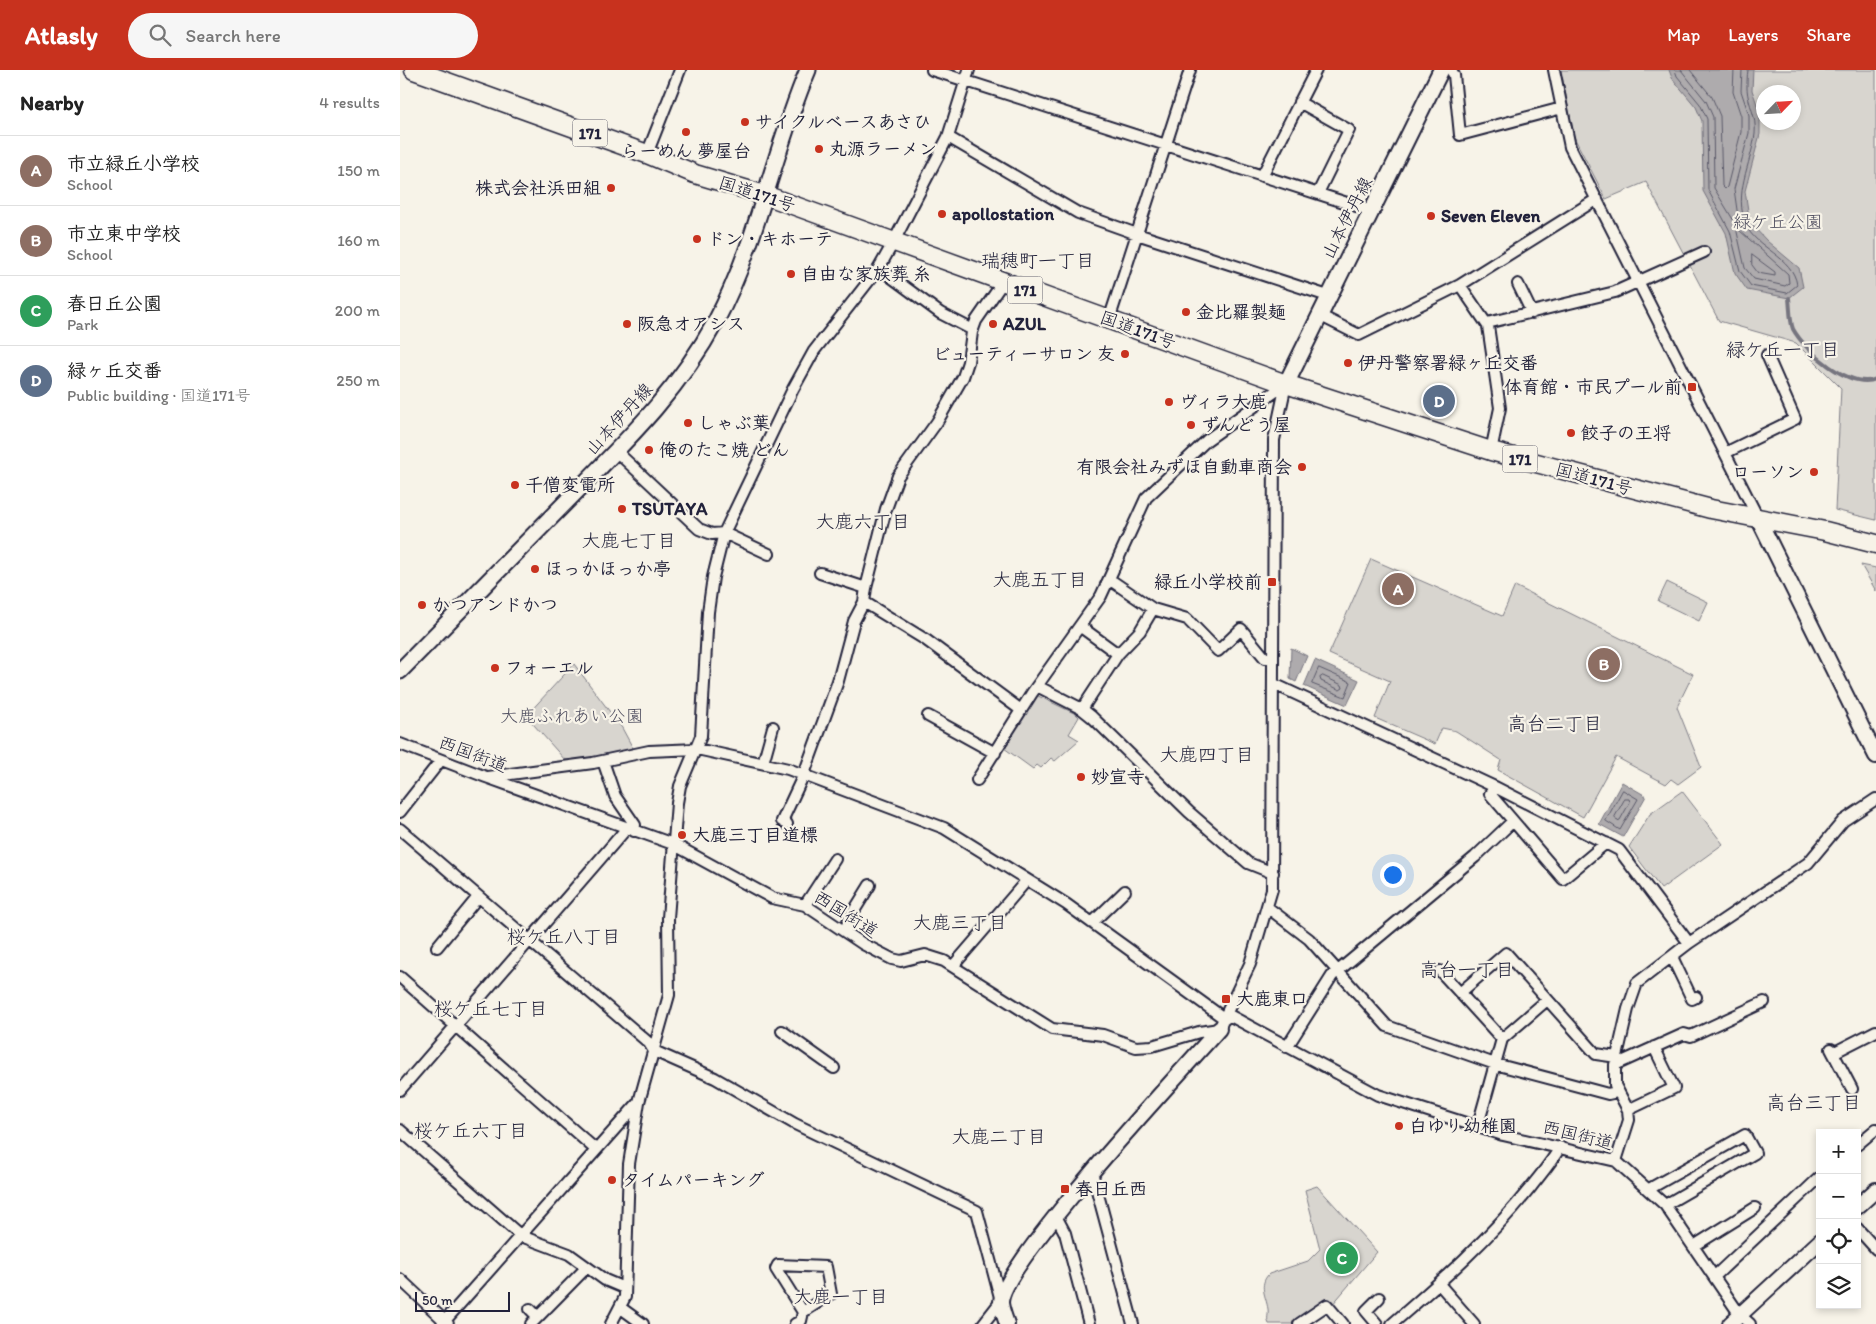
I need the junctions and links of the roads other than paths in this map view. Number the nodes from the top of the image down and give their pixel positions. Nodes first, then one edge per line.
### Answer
1 (414, 70) edge
2 (680, 70) edge
3 (808, 70) edge
4 (932, 70) edge
5 (1190, 70) edge
6 (1316, 70) edge
7 (1442, 70) edge
8 (1451, 70) edge
9 (1554, 70) edge
10 (967, 75) edge
11 (1300, 102) junction
12 (1562, 108) junction
13 (948, 137) junction
14 (1167, 144) junction
15 (647, 154) junction
16 (1262, 176) junction
17 (1318, 193) junction
18 (765, 195) junction
19 (1597, 199) junction
20 (1372, 210) junction
21 (1137, 234) junction
22 (893, 243) junction
23 (1704, 252) dead end
24 (879, 268) junction
25 (1638, 281) junction
26 (1003, 282) junction
27 (1518, 284) dead end
28 (1460, 285) junction
29 (1328, 296) junction
30 (1532, 313) junction
31 (1319, 316) junction
32 (1109, 320) junction
33 (1487, 323) junction
34 (973, 330) junction
35 (1767, 355) dead end
36 (1286, 384) junction
37 (1491, 451) junction
38 (617, 452) junction
39 (1725, 453) junction
40 (1758, 518) junction
41 (724, 533) junction
42 (1876, 544) edge
43 (769, 554) dead end
44 (820, 573) dead end
45 (1109, 579) junction
46 (866, 588) junction
47 (864, 602) junction
48 (1153, 609) junction
49 (1081, 627) junction
50 (1118, 654) junction
51 (1273, 657) junction
52 (400, 671) edge
53 (1274, 684) junction
54 (1038, 686) junction
55 (1082, 709) junction
56 (1021, 710) junction
57 (928, 716) dead end
58 (773, 727) dead end
59 (400, 744) edge
60 (697, 749) junction
61 (995, 753) junction
62 (1876, 756) edge
63 (441, 760) junction
64 (603, 761) junction
65 (762, 763) junction
66 (804, 774) junction
67 (486, 778) junction
68 (977, 780) dead end
69 (1495, 786) junction
70 (1876, 799) edge
71 (400, 812) edge
72 (782, 821) dead end
73 (1512, 822) junction
74 (400, 830) edge
75 (631, 830) junction
76 (1606, 843) junction
77 (673, 844) junction
78 (835, 859) dead end
79 (1273, 873) junction
80 (1027, 880) junction
81 (870, 885) dead end
82 (1125, 891) dead end
83 (478, 897) junction
84 (805, 905) junction
85 (1267, 907) junction
86 (1092, 923) junction
87 (845, 932) junction
88 (531, 941) junction
89 (1689, 943) junction
90 (437, 947) dead end
91 (1672, 957) junction
92 (953, 966) junction
93 (1338, 970) junction
94 (1440, 971) dead end
95 (400, 978) edge
96 (1461, 992) junction
97 (1692, 999) dead end
98 (1546, 1000) junction
99 (1764, 1002) dead end
100 (1223, 1021) junction
101 (456, 1025) junction
102 (1876, 1031) edge
103 (782, 1032) dead end
104 (1502, 1039) junction
105 (1287, 1047) junction
106 (1654, 1047) junction
107 (654, 1051) junction
108 (1616, 1061) junction
109 (1495, 1064) junction
110 (834, 1068) dead end
111 (1852, 1089) dead end
112 (400, 1090) edge
113 (1617, 1092) junction
114 (639, 1102) junction
115 (1628, 1110) junction
116 (1478, 1125) junction
117 (1876, 1129) edge
118 (400, 1130) edge
119 (1861, 1142) edge
120 (1560, 1147) junction
121 (595, 1149) junction
122 (1616, 1161) junction
123 (1092, 1172) junction
124 (1816, 1181) edge
125 (1649, 1189) junction
126 (1876, 1190) edge
127 (1861, 1203) edge
128 (1665, 1205) junction
129 (1755, 1208) dead end
130 (1056, 1216) junction
131 (1861, 1232) edge
132 (521, 1236) junction
133 (1816, 1245) edge
134 (1694, 1246) junction
135 (1876, 1249) edge
136 (587, 1267) junction
137 (1715, 1276) junction
138 (400, 1279) edge
139 (1439, 1284) junction
140 (624, 1288) junction
141 (1379, 1298) dead end
142 (1001, 1301) junction
143 (621, 1308) junction
144 (530, 1309) dead end
145 (803, 1312) junction
146 (535, 1321) edge
147 (1740, 1321) edge
148 (445, 1323) edge
149 (611, 1324) edge
150 (643, 1324) edge
151 (795, 1324) edge
152 (983, 1324) edge
153 (1007, 1324) edge
154 (1088, 1324) edge
155 (1133, 1324) edge
156 (1299, 1324) edge
157 (1343, 1324) edge
158 (1377, 1324) edge
159 (1392, 1324) edge
160 (1474, 1324) edge

1 - 15 highway, 国道171号 / 171
2 - 15 street
3 - 18 main road, 山本伊丹線
4 - 10 street
5 - 14 street
6 - 11 street
7 - 20 main road, 山本伊丹線
8 - 12 street
9 - 12 street
10 - 13 street
10 - 14 street
11 - 16 street
11 - 17 street
12 - 19 street
13 - 21 street
13 - 22 street
14 - 16 street
14 - 21 street
15 - 18 highway, 国道171号 / 171
16 - 17 street
17 - 20 street
18 - 22 highway, 国道171号 / 171
18 - 38 main road, 山本伊丹線
19 - 25 street
19 - 28 street
20 - 29 main road, 山本伊丹線
21 - 29 street
21 - 32 street
22 - 24 street
22 - 26 highway, 国道171号 / 171
23 - 25 street
24 - 34 street
24 - 41 street
25 - 30 street
25 - 39 street
26 - 32 highway, 国道171号 / 171
26 - 34 street
27 - 30 street
28 - 31 street
28 - 33 street
29 - 31 main road, 山本伊丹線
30 - 33 street
31 - 36 main road, 山本伊丹線
32 - 36 highway, 国道171号 / 171
33 - 37 street
34 - 46 street
35 - 39 street
36 - 37 highway, 国道171号 / 171
36 - 45 street
36 - 51 street
37 - 40 highway, 国道171号 / 171
38 - 41 street
38 - 52 main road, 山本伊丹線
39 - 40 street
40 - 42 highway, 国道171号 / 171
40 - 62 street
41 - 43 street
41 - 60 street
44 - 46 street
45 - 48 street
45 - 49 street
46 - 47 street
47 - 56 street
47 - 66 street
48 - 50 street
48 - 51 street
49 - 50 street
49 - 54 street
50 - 55 street
51 - 53 street
53 - 69 street
53 - 79 street
54 - 55 street
54 - 56 street
55 - 79 street
56 - 61 street
57 - 61 street
58 - 65 street
59 - 63 street, 西国街道
60 - 64 street
60 - 65 street
60 - 77 street
61 - 68 street
63 - 67 street, 西国街道
63 - 71 street
64 - 67 street
64 - 75 street
65 - 66 street
66 - 72 street
66 - 80 street
67 - 75 street, 西国街道
69 - 73 street
69 - 76 street
70 - 89 street
73 - 76 street
73 - 93 street
74 - 83 street
75 - 77 street, 西国街道
75 - 88 street
76 - 89 street
77 - 84 street, 西国街道
77 - 107 street
78 - 84 street
79 - 85 street
80 - 86 street
80 - 92 street
81 - 87 street
82 - 86 street
83 - 88 street
83 - 90 street
84 - 87 street, 西国街道
85 - 93 street
85 - 100 street
86 - 100 street
87 - 92 street, 西国街道
88 - 101 street
88 - 107 street
89 - 91 street
91 - 97 street
91 - 108 street
92 - 100 street, 西国街道
93 - 105 street
93 - 109 street
94 - 96 street
95 - 101 street
96 - 98 street
96 - 104 street
98 - 104 street
98 - 108 street
99 - 106 street
100 - 105 street, 西国街道
100 - 123 street
101 - 112 street
101 - 121 street
102 - 111 street
103 - 110 street
104 - 109 street
105 - 116 street, 西国街道
106 - 108 street
106 - 115 street
107 - 114 street
107 - 142 street
108 - 113 street
109 - 113 street
109 - 116 street
113 - 115 street
114 - 121 street
114 - 140 street
115 - 122 street
116 - 120 street, 西国街道
117 - 119 street
118 - 132 street
120 - 122 street, 西国街道
120 - 139 street
121 - 132 street
122 - 125 street, 西国街道
123 - 130 street
123 - 155 street
124 - 137 street
125 - 128 street, 西国街道
125 - 128 street
126 - 127 street
128 - 134 street, 西国街道
129 - 134 street
130 - 142 street
130 - 154 street
131 - 135 street
132 - 136 street
132 - 148 street
133 - 147 street
134 - 137 street, 西国街道
136 - 140 street
136 - 146 street
137 - 147 street, 西国街道
138 - 148 street
139 - 159 street
139 - 160 street
140 - 143 street
141 - 158 street
142 - 152 street
142 - 153 street
143 - 149 street
143 - 150 street
144 - 146 street
145 - 145 street
145 - 151 street
156 - 157 street

